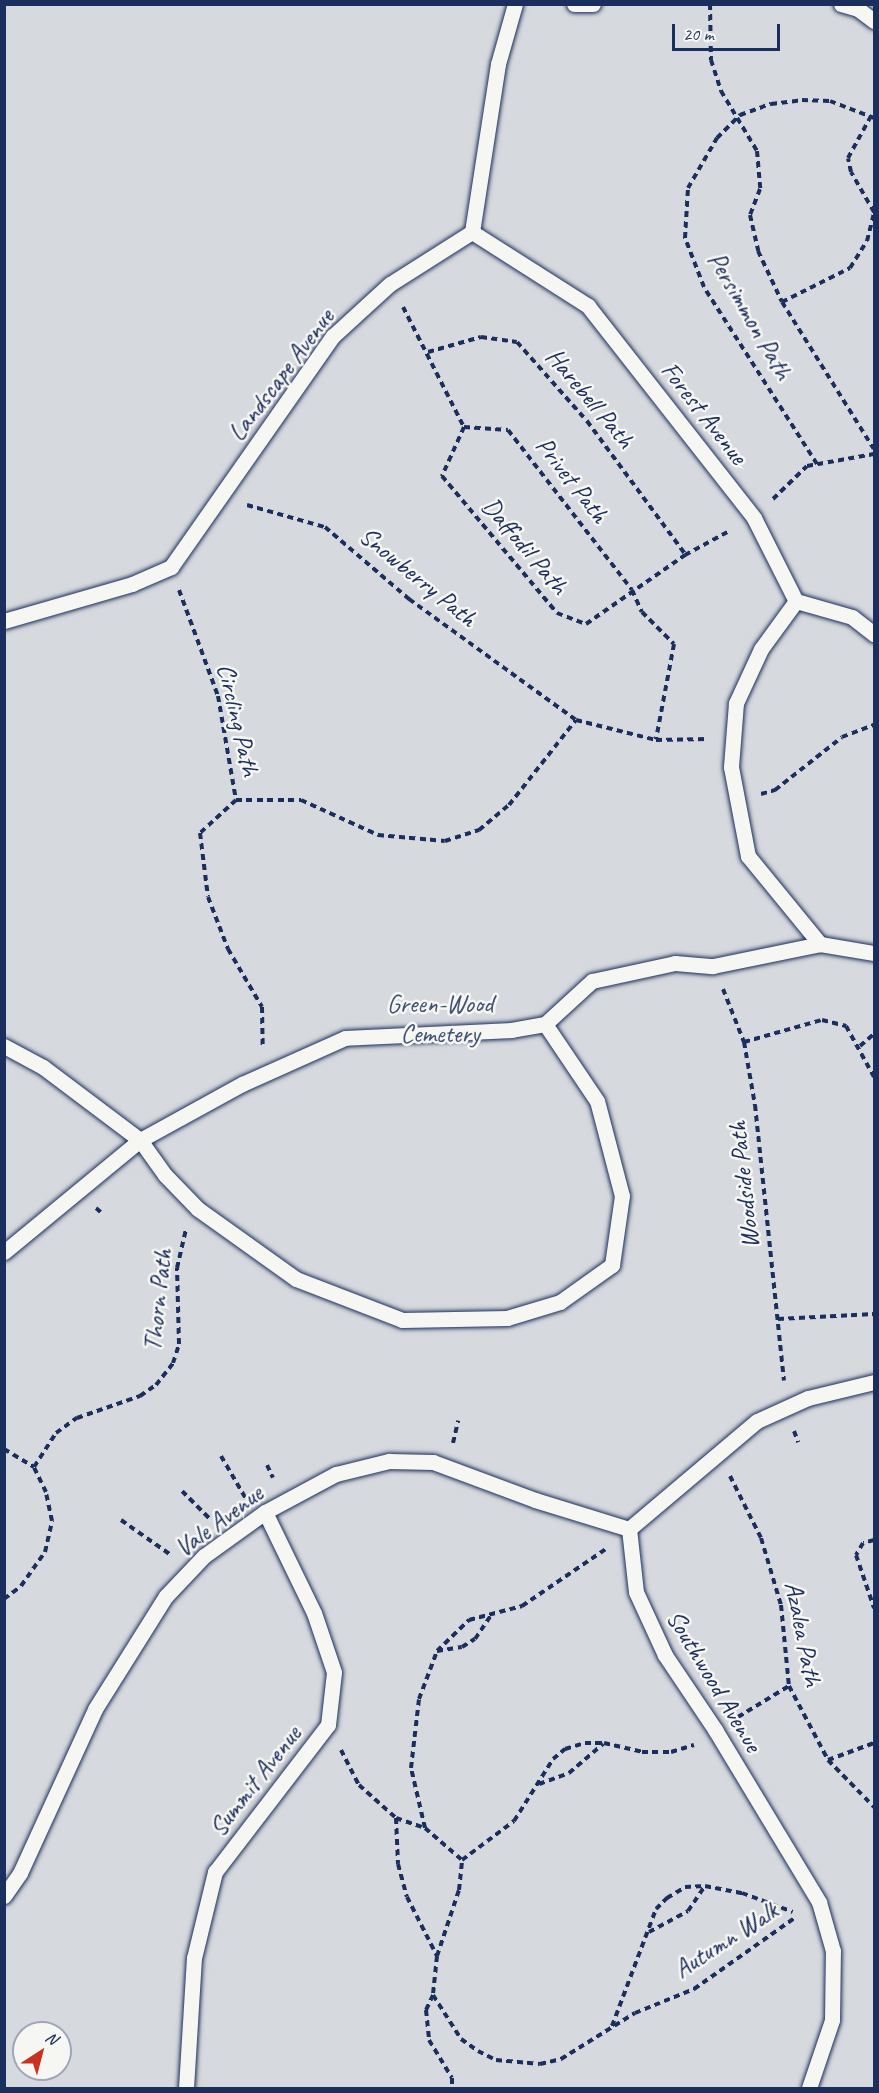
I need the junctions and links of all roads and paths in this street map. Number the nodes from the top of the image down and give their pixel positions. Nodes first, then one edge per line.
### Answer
1 (515, 4) edge
2 (574, 4) edge
3 (593, 4) edge
4 (710, 4) edge
5 (841, 4) edge
6 (874, 21) edge
7 (873, 117) edge
8 (736, 119) junction
9 (472, 232) junction
10 (390, 284) junction
11 (782, 302) junction
12 (428, 352) junction
13 (464, 427) junction
14 (874, 449) edge
15 (874, 454) edge
16 (817, 464) junction
17 (220, 498) junction
18 (754, 518) junction
19 (685, 555) junction
20 (171, 567) junction
21 (632, 590) junction
22 (796, 601) junction
23 (4, 621) edge
24 (874, 634) edge
25 (576, 720) junction
26 (874, 725) edge
27 (733, 739) junction
28 (656, 740) junction
29 (236, 800) junction
30 (737, 801) junction
31 (820, 944) junction
32 (874, 953) edge
33 (713, 966) junction
34 (545, 1024) junction
35 (874, 1034) edge
36 (744, 1042) junction
37 (4, 1046) edge
38 (860, 1046) junction
39 (264, 1074) junction
40 (874, 1077) edge
41 (140, 1140) junction
42 (198, 1209) junction
43 (4, 1252) edge
44 (874, 1314) edge
45 (778, 1318) junction
46 (874, 1382) edge
47 (787, 1406) junction
48 (4, 1449) edge
49 (718, 1452) junction
50 (221, 1456) dead end
51 (34, 1467) junction
52 (237, 1482) dead end
53 (182, 1491) dead end
54 (202, 1511) dead end
55 (265, 1512) junction
56 (121, 1520) dead end
57 (629, 1529) junction
58 (874, 1540) edge
59 (167, 1551) dead end
60 (4, 1599) edge
61 (874, 1608) edge
62 (493, 1613) junction
63 (437, 1652) junction
64 (789, 1686) junction
65 (328, 1725) junction
66 (716, 1731) junction
67 (604, 1743) junction
68 (874, 1743) edge
69 (828, 1760) junction
70 (539, 1784) junction
71 (874, 1807) edge
72 (396, 1818) junction
73 (425, 1828) junction
74 (462, 1860) junction
75 (705, 1886) junction
76 (4, 1896) edge
77 (649, 1932) junction
78 (437, 1956) junction
79 (434, 1995) junction
80 (611, 2028) junction
81 (186, 2088) edge
82 (452, 2088) edge
83 (809, 2088) edge

1 - 9 lane
2 - 3 lane
4 - 8 path
5 - 6 lane
7 - 8 path
7 - 11 path
8 - 11 path
8 - 16 path, Persimmon Path
9 - 10 lane, Landscape Avenue
9 - 18 lane, Forest Avenue
10 - 12 path
10 - 17 lane, Landscape Avenue
11 - 14 path
12 - 13 path
12 - 19 path, Harebell Path
13 - 21 path, Privet Path
13 - 21 path, Daffodil Path
15 - 16 path
16 - 18 path
17 - 20 lane, Landscape Avenue
17 - 25 path, Snowberry Path
18 - 19 path
18 - 22 lane, Forest Avenue
19 - 21 path
20 - 23 lane
20 - 29 path, Circling Path
21 - 28 path, Privet Path
22 - 24 lane
22 - 27 lane
25 - 28 path
25 - 29 path
26 - 30 path
27 - 28 path
27 - 30 lane
29 - 39 path, Circling Path
30 - 31 lane
31 - 32 lane
31 - 33 lane
33 - 34 lane
33 - 36 path, Woodside Path
34 - 39 lane
34 - 42 lane
35 - 38 path
36 - 38 path
36 - 45 path, Woodside Path
37 - 41 lane
38 - 40 path
39 - 41 lane
41 - 42 lane
41 - 43 lane
42 - 51 path, Thorn Path
44 - 45 path
45 - 47 path, Woodside Path
46 - 47 lane
47 - 49 lane
48 - 51 path
49 - 57 lane
49 - 64 path, Azalea Path
50 - 52 path
51 - 60 path
53 - 54 path
55 - 57 lane, Vale Avenue
55 - 65 lane, Summit Avenue
55 - 76 lane, Vale Avenue
56 - 59 path
57 - 62 path
57 - 66 lane, Southwood Avenue
58 - 61 path
62 - 63 path
62 - 63 path
63 - 73 path
64 - 66 path
64 - 69 path, Azalea Path
65 - 72 path
65 - 81 lane, Summit Avenue
66 - 67 path
66 - 83 lane, Southwood Avenue
67 - 70 path
67 - 70 path
68 - 69 path
69 - 71 path, Azalea Path
70 - 74 path
72 - 73 path
72 - 78 path
73 - 74 path
74 - 78 path
75 - 77 path, Autumn Walk
75 - 77 path, Autumn Walk
75 - 80 path, Autumn Walk
77 - 80 path, Autumn Walk
78 - 79 path
79 - 80 path, Autumn Walk
79 - 82 path

